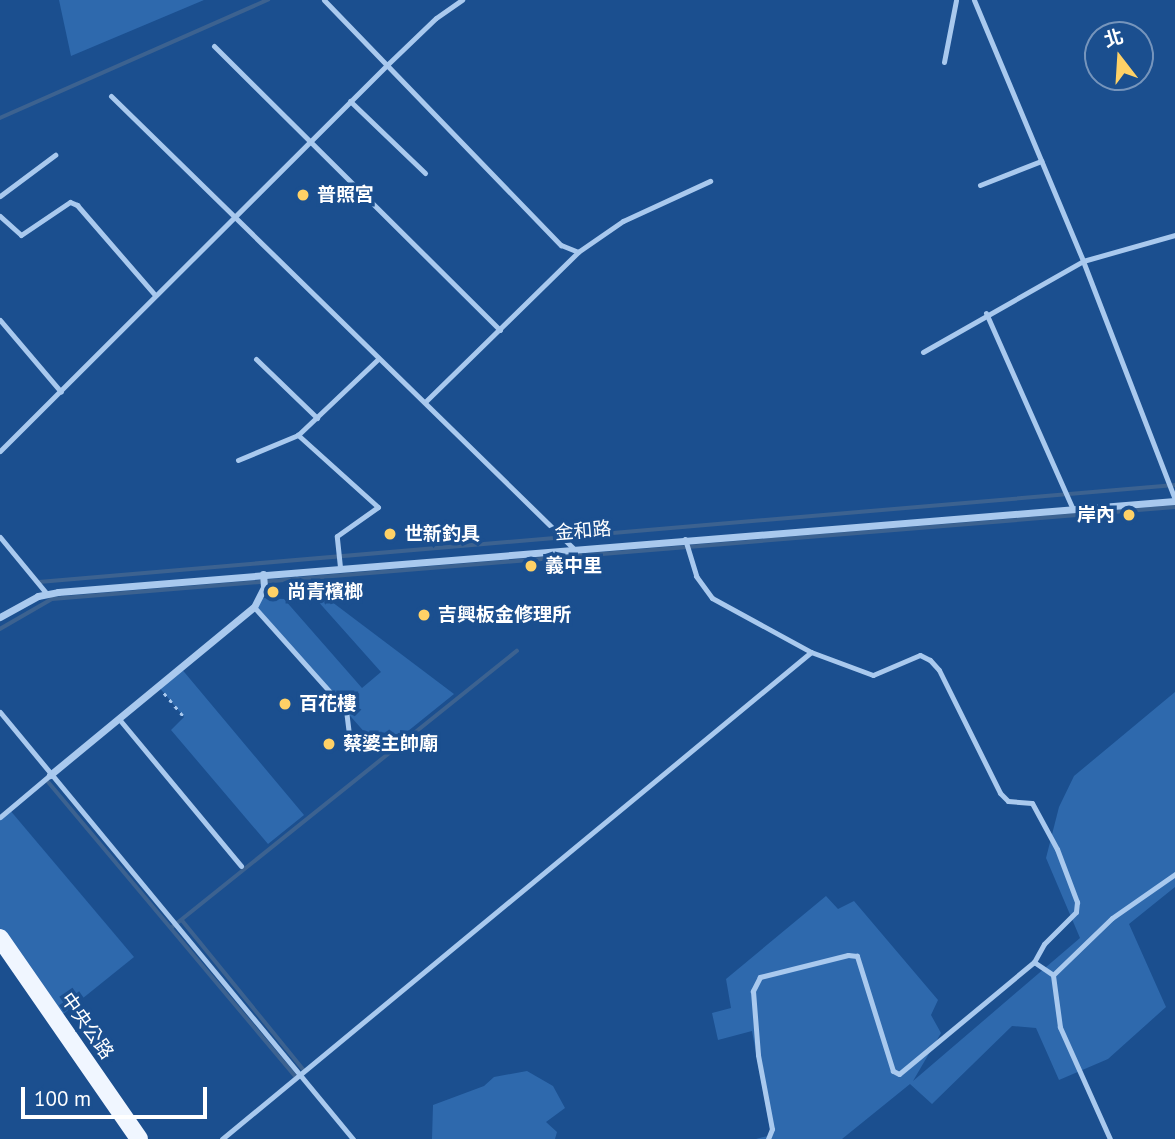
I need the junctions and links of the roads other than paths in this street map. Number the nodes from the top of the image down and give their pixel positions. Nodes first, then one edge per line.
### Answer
1 (324, 0) edge
2 (462, 0) edge
3 (956, 0) edge
4 (974, 0) edge
5 (214, 46) dead end
6 (944, 62) dead end
7 (388, 64) junction
8 (111, 96) dead end
9 (350, 101) junction
10 (310, 140) junction
11 (55, 155) dead end
12 (1041, 161) junction
13 (425, 173) dead end
14 (710, 181) dead end
15 (979, 186) dead end
16 (0, 196) edge
17 (0, 216) edge
18 (236, 218) junction
19 (1175, 235) edge
20 (578, 252) junction
21 (1083, 261) junction
22 (154, 294) junction
23 (986, 313) junction
24 (0, 320) edge
25 (499, 330) junction
26 (923, 352) dead end
27 (256, 359) dead end
28 (378, 359) junction
29 (61, 393) junction
30 (426, 401) junction
31 (317, 418) junction
32 (298, 435) junction
33 (0, 451) edge
34 (239, 460) dead end
35 (1175, 500) edge
36 (1073, 509) junction
37 (0, 537) edge
38 (685, 539) junction
39 (573, 548) junction
40 (340, 567) junction
41 (263, 573) junction
42 (47, 594) junction
43 (254, 607) junction
44 (0, 617) edge
45 (811, 652) junction
46 (0, 712) edge
47 (116, 721) junction
48 (349, 735) dead end
49 (50, 775) junction
50 (0, 817) edge
51 (241, 866) dead end
52 (1175, 874) edge
53 (0, 938) edge
54 (1034, 962) junction
55 (1053, 975) junction
56 (300, 1074) junction
57 (139, 1139) edge
58 (222, 1139) edge
59 (354, 1139) edge
60 (768, 1139) edge
61 (1110, 1139) edge

1 - 7 lane
2 - 7 lane
3 - 6 lane
4 - 12 lane
5 - 10 lane
7 - 9 lane
7 - 20 lane
8 - 18 lane
9 - 10 lane
9 - 13 lane
10 - 18 lane
10 - 25 lane
11 - 16 lane
12 - 15 lane
12 - 21 lane
14 - 20 lane
17 - 22 lane
18 - 22 lane
18 - 28 lane
19 - 21 lane
20 - 25 lane
21 - 23 lane
21 - 35 lane
22 - 29 lane
23 - 26 lane
23 - 36 lane
24 - 29 lane
25 - 30 lane
27 - 31 lane
28 - 30 lane
28 - 31 lane
29 - 33 lane
30 - 39 lane
31 - 32 lane
32 - 34 lane
32 - 40 lane
35 - 36 street, 金和路
36 - 38 street, 金和路
37 - 42 lane
38 - 39 street, 金和路
38 - 45 lane
39 - 40 street, 金和路
40 - 41 street, 金和路
41 - 42 street, 金和路
41 - 43 street
42 - 44 street, 金和路
43 - 47 street
43 - 48 lane
45 - 54 lane
45 - 56 lane
46 - 49 lane
47 - 49 street
47 - 51 lane
49 - 50 lane
49 - 56 lane
52 - 55 lane
53 - 57 main road, 中央公路
54 - 55 lane
54 - 60 lane
55 - 61 lane
56 - 58 lane
56 - 59 lane

